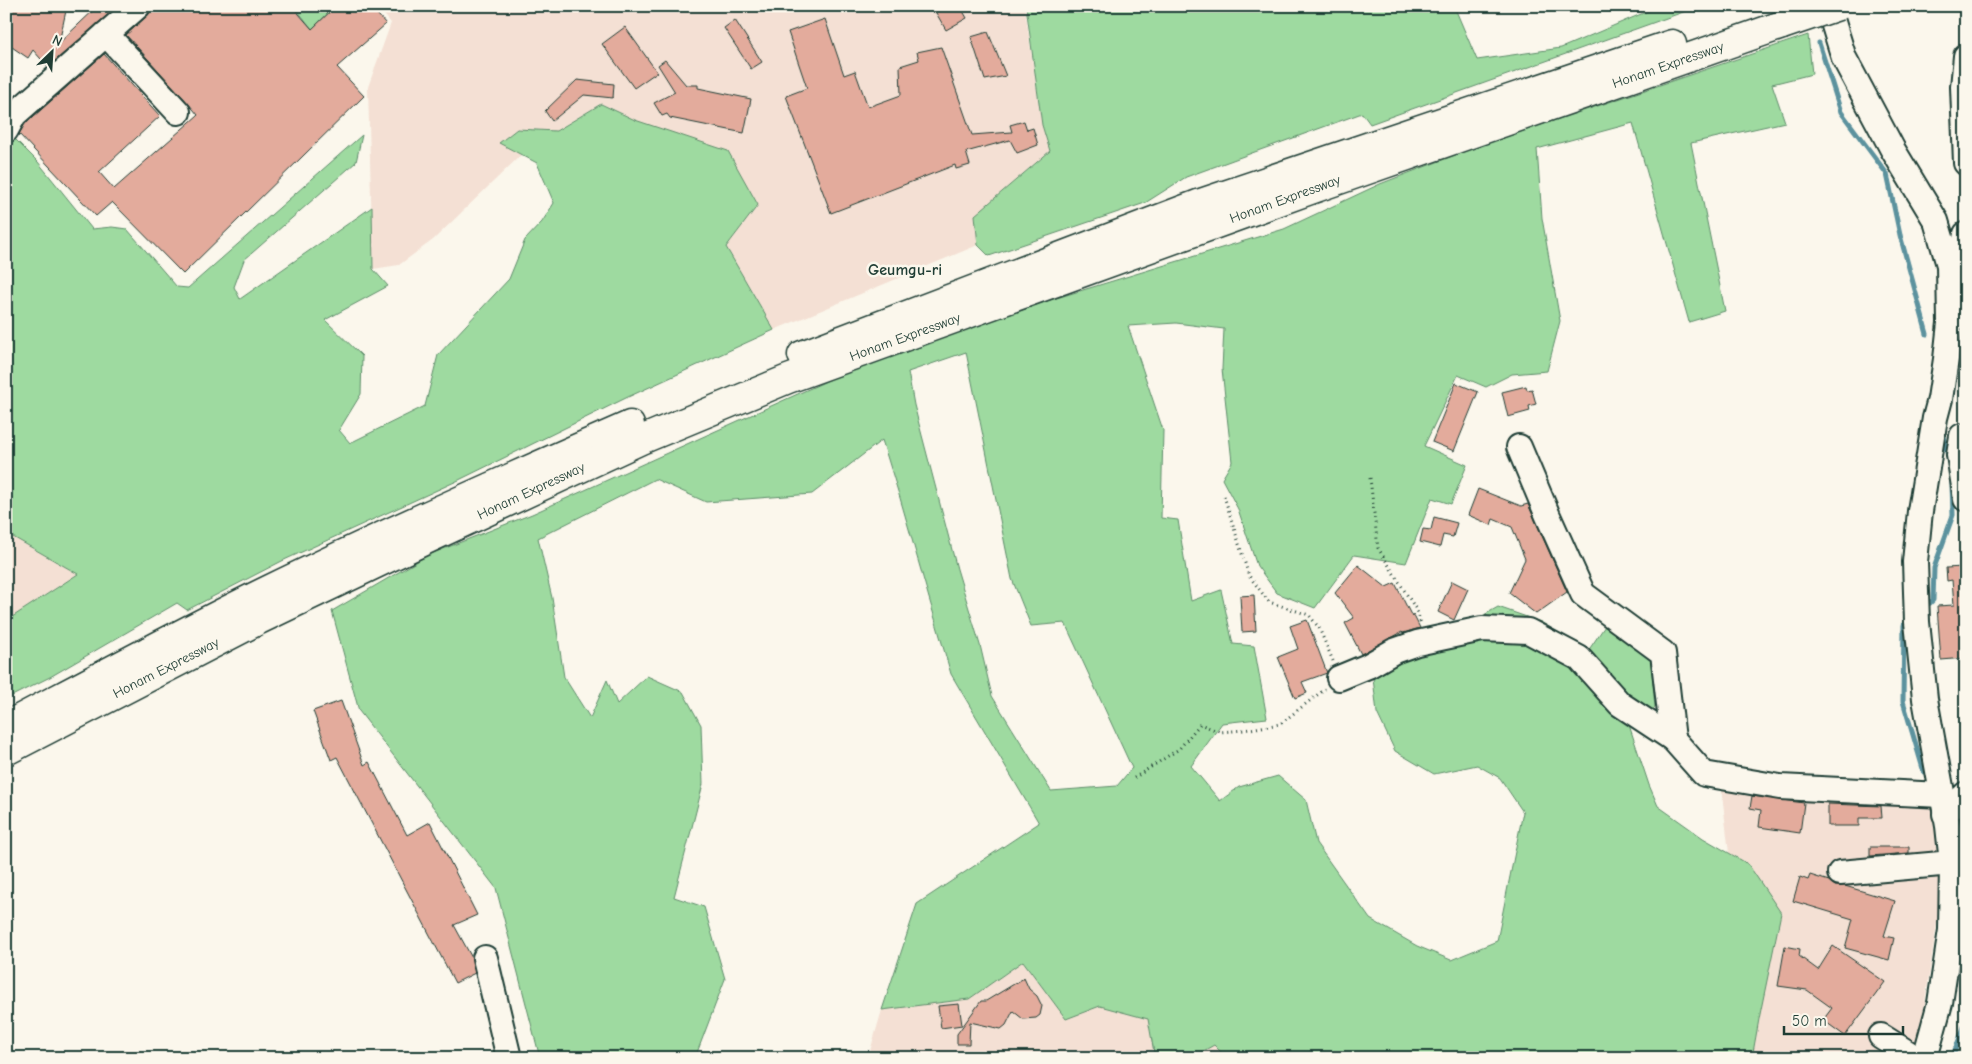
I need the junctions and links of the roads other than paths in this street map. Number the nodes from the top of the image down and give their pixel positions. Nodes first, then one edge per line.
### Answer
1 (138, 6) edge
2 (1828, 6) edge
3 (1838, 6) edge
4 (1777, 14) edge
5 (106, 34) junction
6 (1966, 56) edge
7 (178, 112) dead end
8 (6, 130) edge
9 (1966, 163) edge
10 (1966, 234) edge
11 (1950, 323) junction
12 (1935, 418) junction
13 (1964, 436) edge
14 (1519, 446) dead end
15 (1966, 499) edge
16 (1339, 678) road end
17 (6, 726) edge
18 (1673, 739) junction
19 (6, 751) edge
20 (1966, 794) edge
21 (1943, 804) junction
22 (1952, 863) junction
23 (1840, 873) dead end
24 (486, 958) dead end
25 (1882, 1036) dead end
26 (509, 1058) edge
27 (1916, 1058) edge
28 (1925, 1058) edge

1 - 5 street
2 - 11 street
3 - 4 highway, Honam Expressway, bridge
4 - 17 highway, Honam Expressway
4 - 19 highway, Honam Expressway
5 - 7 street
5 - 8 street
6 - 9 street
10 - 11 street
11 - 12 street
12 - 13 street
12 - 21 street
13 - 15 street
14 - 18 street
16 - 18 street
18 - 21 street
20 - 21 street
21 - 22 street
22 - 23 street
22 - 28 street
24 - 26 street
25 - 27 street

